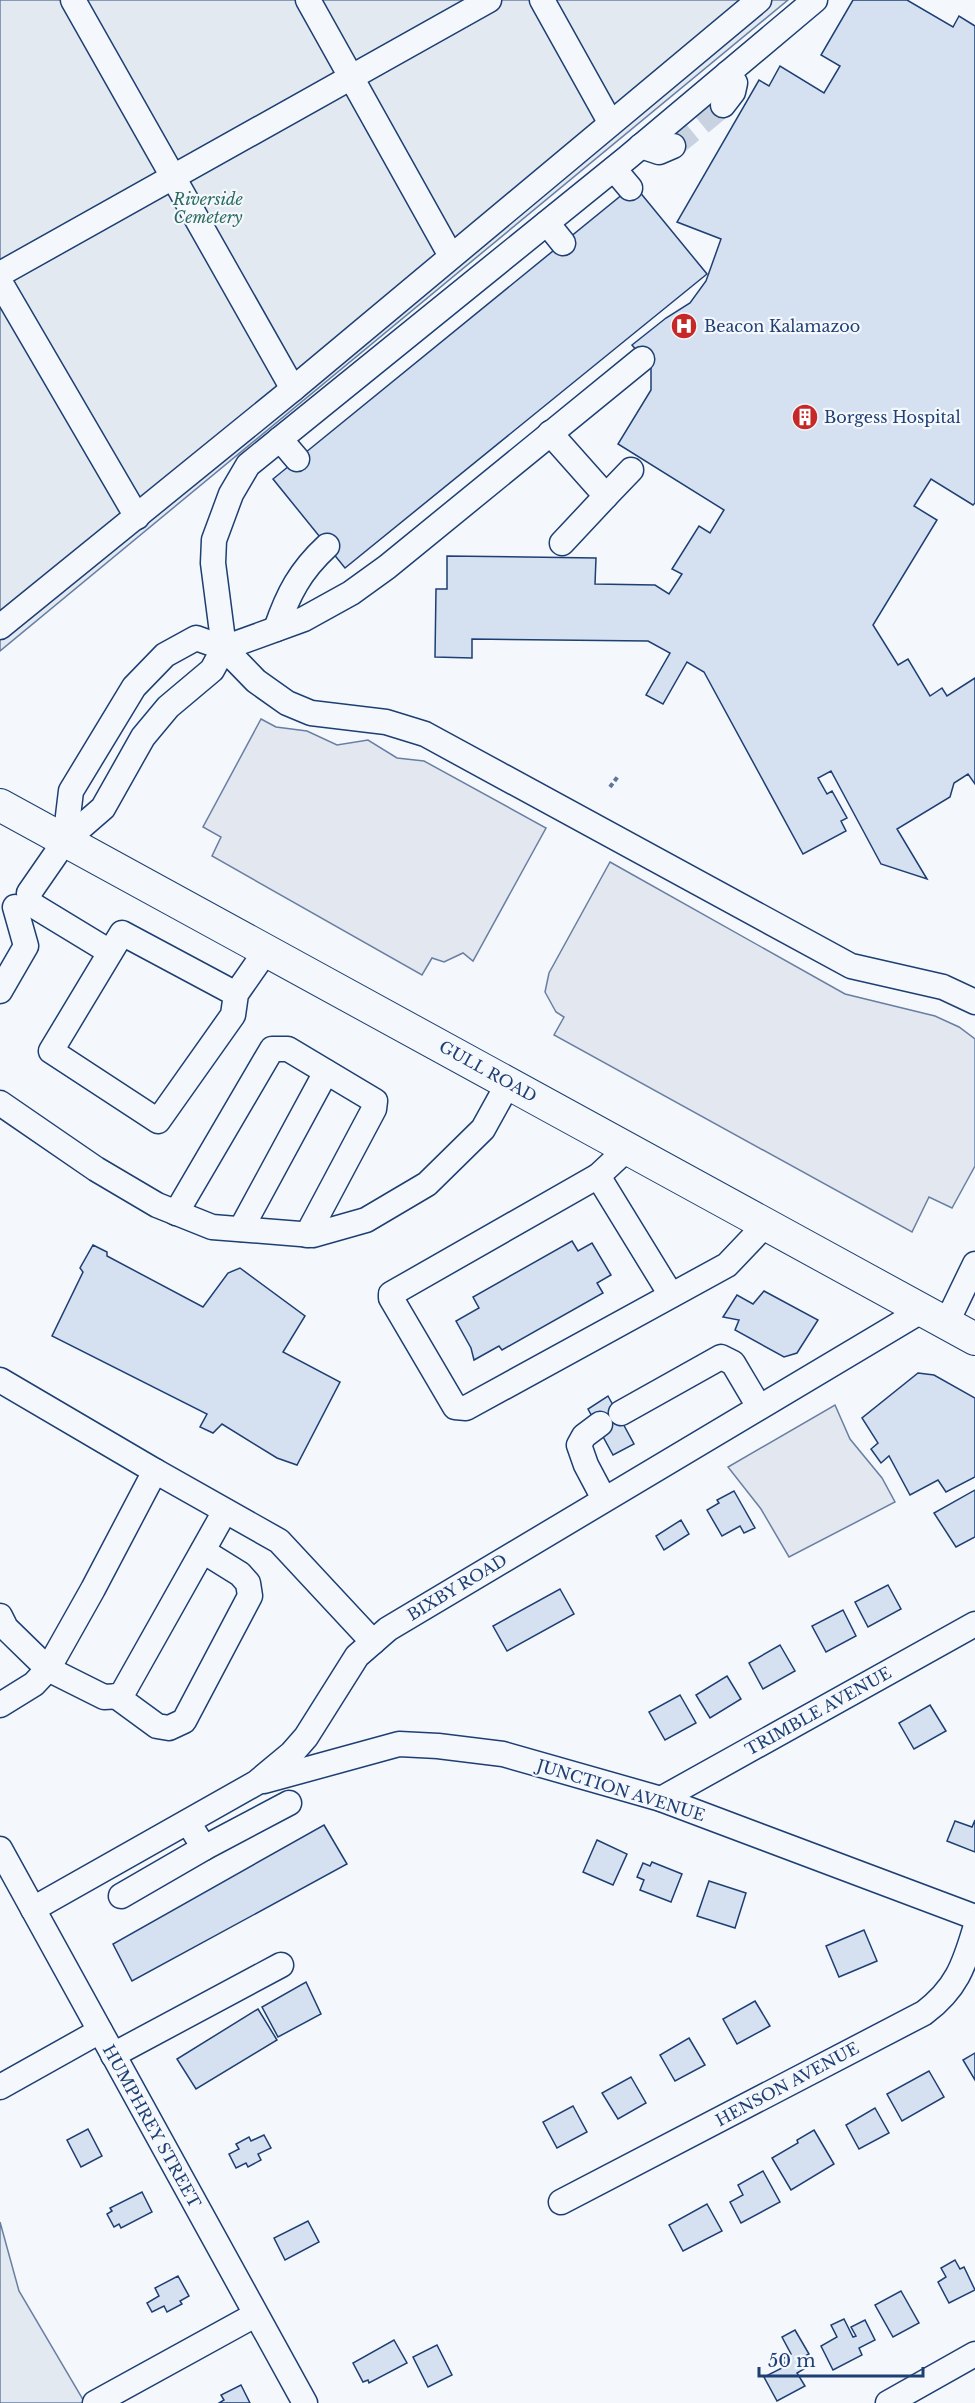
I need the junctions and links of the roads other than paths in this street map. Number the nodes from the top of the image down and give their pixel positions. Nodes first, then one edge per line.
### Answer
1 (73, 0) edge
2 (308, 0) edge
3 (489, 0) edge
4 (542, 0) edge
5 (759, 0) edge
6 (815, 0) edge
7 (728, 73) junction
8 (351, 77) junction
9 (723, 105) tunnel mouth
10 (610, 122) junction
11 (641, 146) junction
12 (673, 146) tunnel mouth
13 (614, 168) junction
14 (173, 177) junction
15 (630, 188) dead end
16 (547, 223) junction
17 (563, 243) dead end
18 (451, 256) junction
19 (0, 274) edge
20 (0, 282) edge
21 (642, 359) dead end
22 (293, 389) junction
23 (550, 433) junction
24 (280, 439) junction
25 (297, 459) dead end
26 (631, 470) dead end
27 (606, 496) junction
28 (137, 518) junction
29 (562, 543) dead end
30 (327, 546) dead end
31 (0, 627) edge
32 (276, 629) junction
33 (224, 648) junction
34 (0, 805) edge
35 (65, 841) junction
36 (15, 907) edge
37 (266, 951) junction
38 (110, 952) junction
39 (0, 991) edge
40 (236, 994) junction
41 (975, 1002) edge
42 (326, 1072) junction
43 (508, 1082) junction
44 (0, 1103) edge
45 (627, 1148) junction
46 (598, 1176) junction
47 (176, 1213) junction
48 (766, 1224) junction
49 (241, 1229) junction
50 (307, 1235) junction
51 (975, 1264) edge
52 (671, 1295) junction
53 (935, 1317) junction
54 (975, 1339) edge
55 (0, 1380) edge
56 (759, 1407) junction
57 (155, 1471) junction
58 (604, 1499) junction
59 (225, 1511) junction
60 (203, 1551) junction
61 (0, 1616) edge
62 (975, 1624) edge
63 (373, 1642) junction
64 (48, 1669) junction
65 (116, 1696) junction
66 (0, 1705) edge
67 (256, 1783) junction
68 (661, 1799) junction
69 (289, 1803) dead end
70 (188, 1822) junction
71 (204, 1848) junction
72 (0, 1849) edge
73 (121, 1896) dead end
74 (33, 1909) junction
75 (975, 1917) edge
76 (975, 1929) edge
77 (281, 1965) dead end
78 (100, 2031) junction
79 (113, 2055) junction
80 (0, 2087) edge
81 (561, 2202) dead end
82 (255, 2315) junction
83 (975, 2354) edge
84 (95, 2403) edge
85 (305, 2403) edge
86 (888, 2403) edge

1 - 14 street
2 - 8 street
3 - 8 street
4 - 10 street
5 - 10 street
6 - 7 street
7 - 9 street
7 - 11 street
8 - 14 street
8 - 18 street
10 - 18 street
11 - 12 street
11 - 13 street
13 - 15 street
13 - 16 street
14 - 19 street
14 - 22 street
16 - 17 street
16 - 24 street
18 - 22 street
20 - 28 street
21 - 23 street
22 - 28 street
23 - 27 street
23 - 32 street
24 - 25 street
24 - 33 street
26 - 27 street
27 - 29 street
28 - 31 street
30 - 32 street
32 - 33 street
33 - 35 street
33 - 35 street
33 - 41 street
34 - 35 main road, GULL ROAD
35 - 36 street
35 - 37 main road, GULL ROAD
36 - 38 street
36 - 39 street
37 - 40 street
37 - 43 main road, GULL ROAD
38 - 40 street
38 - 40 street
42 - 47 street
42 - 49 street
42 - 50 street
43 - 45 main road, GULL ROAD
43 - 50 street
44 - 47 street
45 - 46 street
45 - 48 main road, GULL ROAD
46 - 52 street
46 - 52 street
47 - 49 street
48 - 52 street
48 - 53 main road, GULL ROAD
49 - 50 street
51 - 53 street
53 - 54 main road, GULL ROAD
53 - 56 street, BIXBY ROAD
55 - 57 street
56 - 58 street, BIXBY ROAD
56 - 58 street
57 - 59 street
57 - 64 street
58 - 63 street, BIXBY ROAD
59 - 60 street
59 - 63 street
60 - 65 street
60 - 65 street
61 - 64 street
62 - 68 street, TRIMBLE AVENUE
63 - 67 street, BIXBY ROAD
64 - 65 street
64 - 66 street
67 - 68 street, JUNCTION AVENUE
67 - 70 street, BIXBY ROAD
68 - 75 street, JUNCTION AVENUE
69 - 71 street
70 - 71 street
70 - 74 street, BIXBY ROAD
71 - 73 street
72 - 74 street, HUMPHREY STREET
74 - 78 street, HUMPHREY STREET
76 - 81 street, HENSON AVENUE
77 - 79 street
78 - 79 street, HUMPHREY STREET
78 - 80 street
79 - 82 street, HUMPHREY STREET
82 - 84 street
82 - 85 street, HUMPHREY STREET
83 - 86 street

